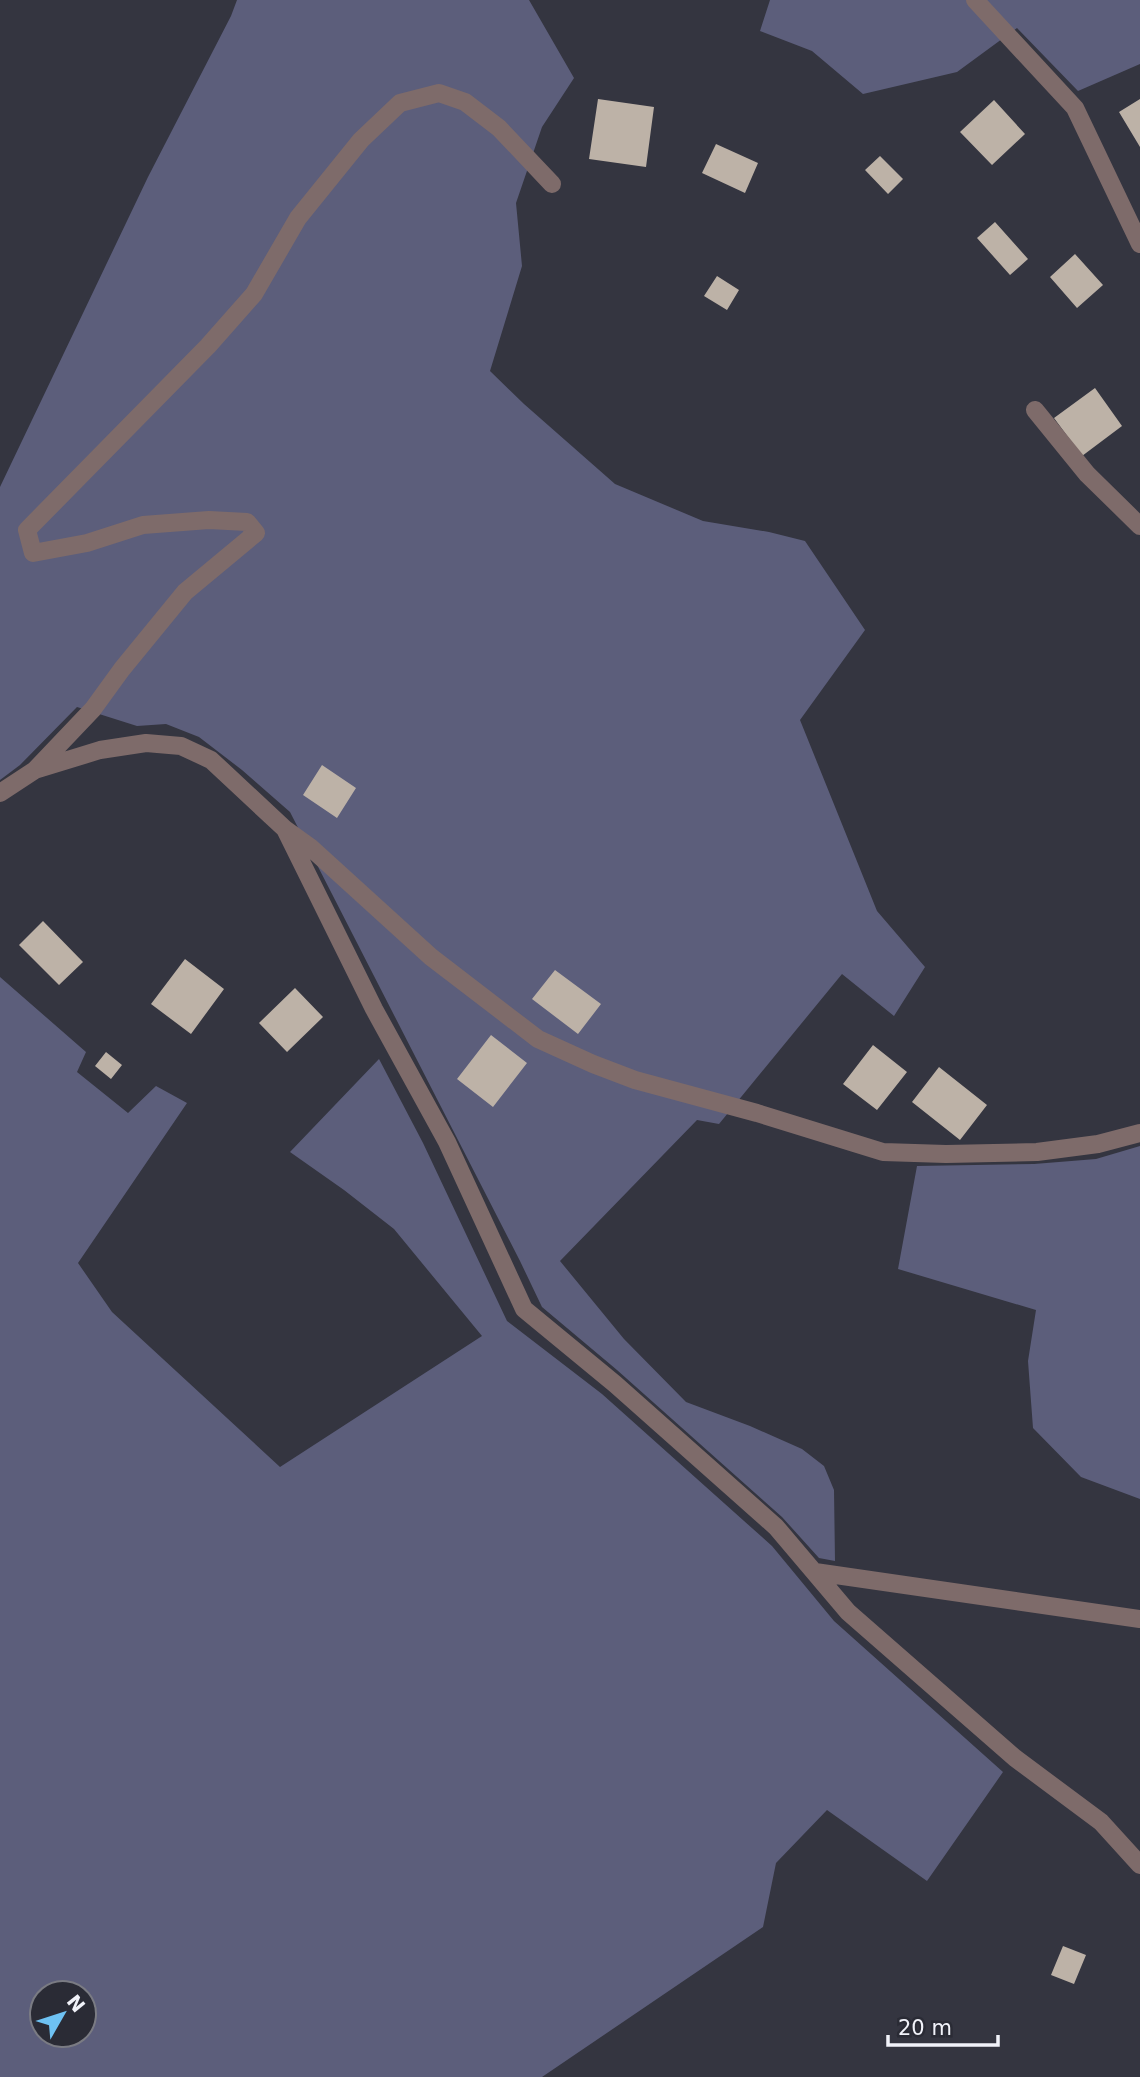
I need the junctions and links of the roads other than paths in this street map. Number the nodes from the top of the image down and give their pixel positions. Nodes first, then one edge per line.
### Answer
1 (975, 0) edge
2 (552, 184) dead end
3 (1140, 244) edge
4 (1035, 410) dead end
5 (1140, 526) edge
6 (35, 770) junction
7 (0, 793) edge
8 (285, 829) junction
9 (1140, 1133) edge
10 (815, 1572) junction
11 (1140, 1619) edge
12 (1140, 1865) edge

1 - 3 street
2 - 6 street
4 - 5 street
6 - 7 street
6 - 8 street
8 - 9 street
8 - 10 street
10 - 11 street
10 - 12 street

